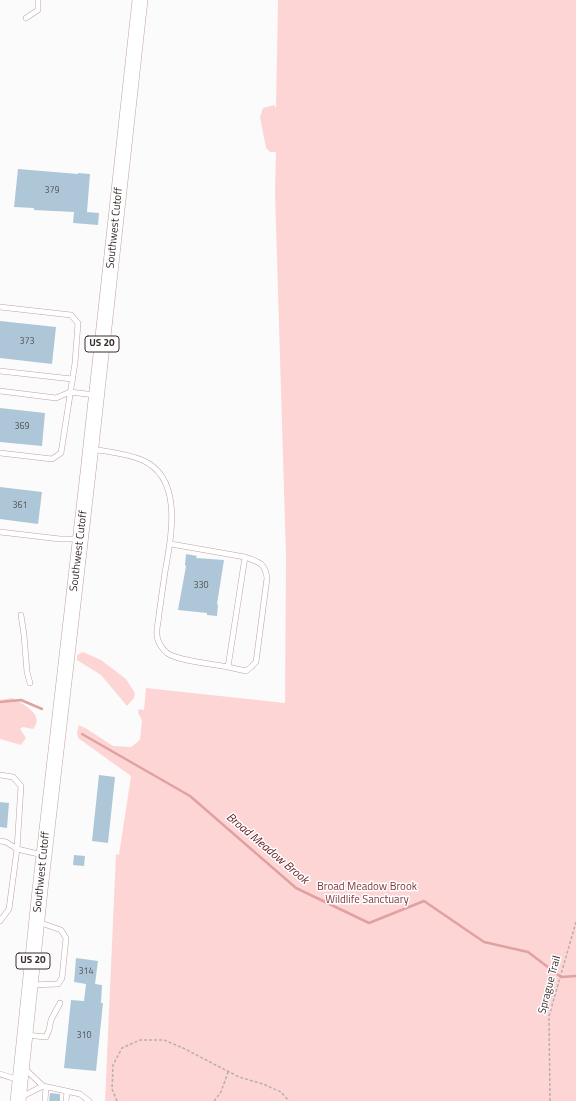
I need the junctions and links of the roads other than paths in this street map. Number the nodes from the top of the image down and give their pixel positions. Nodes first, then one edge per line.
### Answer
1 (38, 0) edge
2 (140, 0) edge
3 (26, 18) dead end
4 (0, 307) edge
5 (0, 371) edge
6 (72, 379) junction
7 (0, 391) edge
8 (70, 392) junction
9 (96, 395) junction
10 (91, 449) junction
11 (0, 453) edge
12 (0, 532) edge
13 (80, 540) junction
14 (171, 544) junction
15 (245, 557) junction
16 (21, 615) dead end
17 (228, 667) junction
18 (30, 683) dead end
19 (0, 775) edge
20 (0, 841) edge
21 (17, 849) junction
22 (44, 855) junction
23 (0, 921) edge
24 (36, 922) junction
25 (30, 986) junction
26 (60, 1003) dead end
27 (25, 1034) junction
28 (21, 1073) junction
29 (0, 1074) edge
30 (45, 1086) junction
31 (67, 1092) junction
32 (18, 1100) edge
33 (45, 1101) edge
34 (66, 1101) edge
35 (89, 1101) edge

1 - 3 lane
2 - 9 main road, Southwest Cutoff / US 20
4 - 6 lane
5 - 6 lane
6 - 8 lane
7 - 8 lane
8 - 9 lane
8 - 11 lane
9 - 10 main road, Southwest Cutoff / US 20
10 - 13 main road, Southwest Cutoff / US 20
10 - 14 lane
12 - 13 lane
13 - 22 main road, Southwest Cutoff / US 20
14 - 15 lane
14 - 17 lane
15 - 17 lane
15 - 17 lane
16 - 18 lane
19 - 21 lane
20 - 21 lane
21 - 22 lane
21 - 23 lane
22 - 24 main road, Southwest Cutoff / US 20
24 - 25 main road, Southwest Cutoff / US 20
24 - 25 lane
25 - 27 main road, Southwest Cutoff / US 20
26 - 27 lane
27 - 28 main road, Southwest Cutoff / US 20
28 - 29 lane
28 - 30 lane
28 - 32 main road, Southwest Cutoff / US 20
30 - 31 lane
30 - 32 lane
30 - 33 lane
31 - 34 lane
31 - 35 lane

